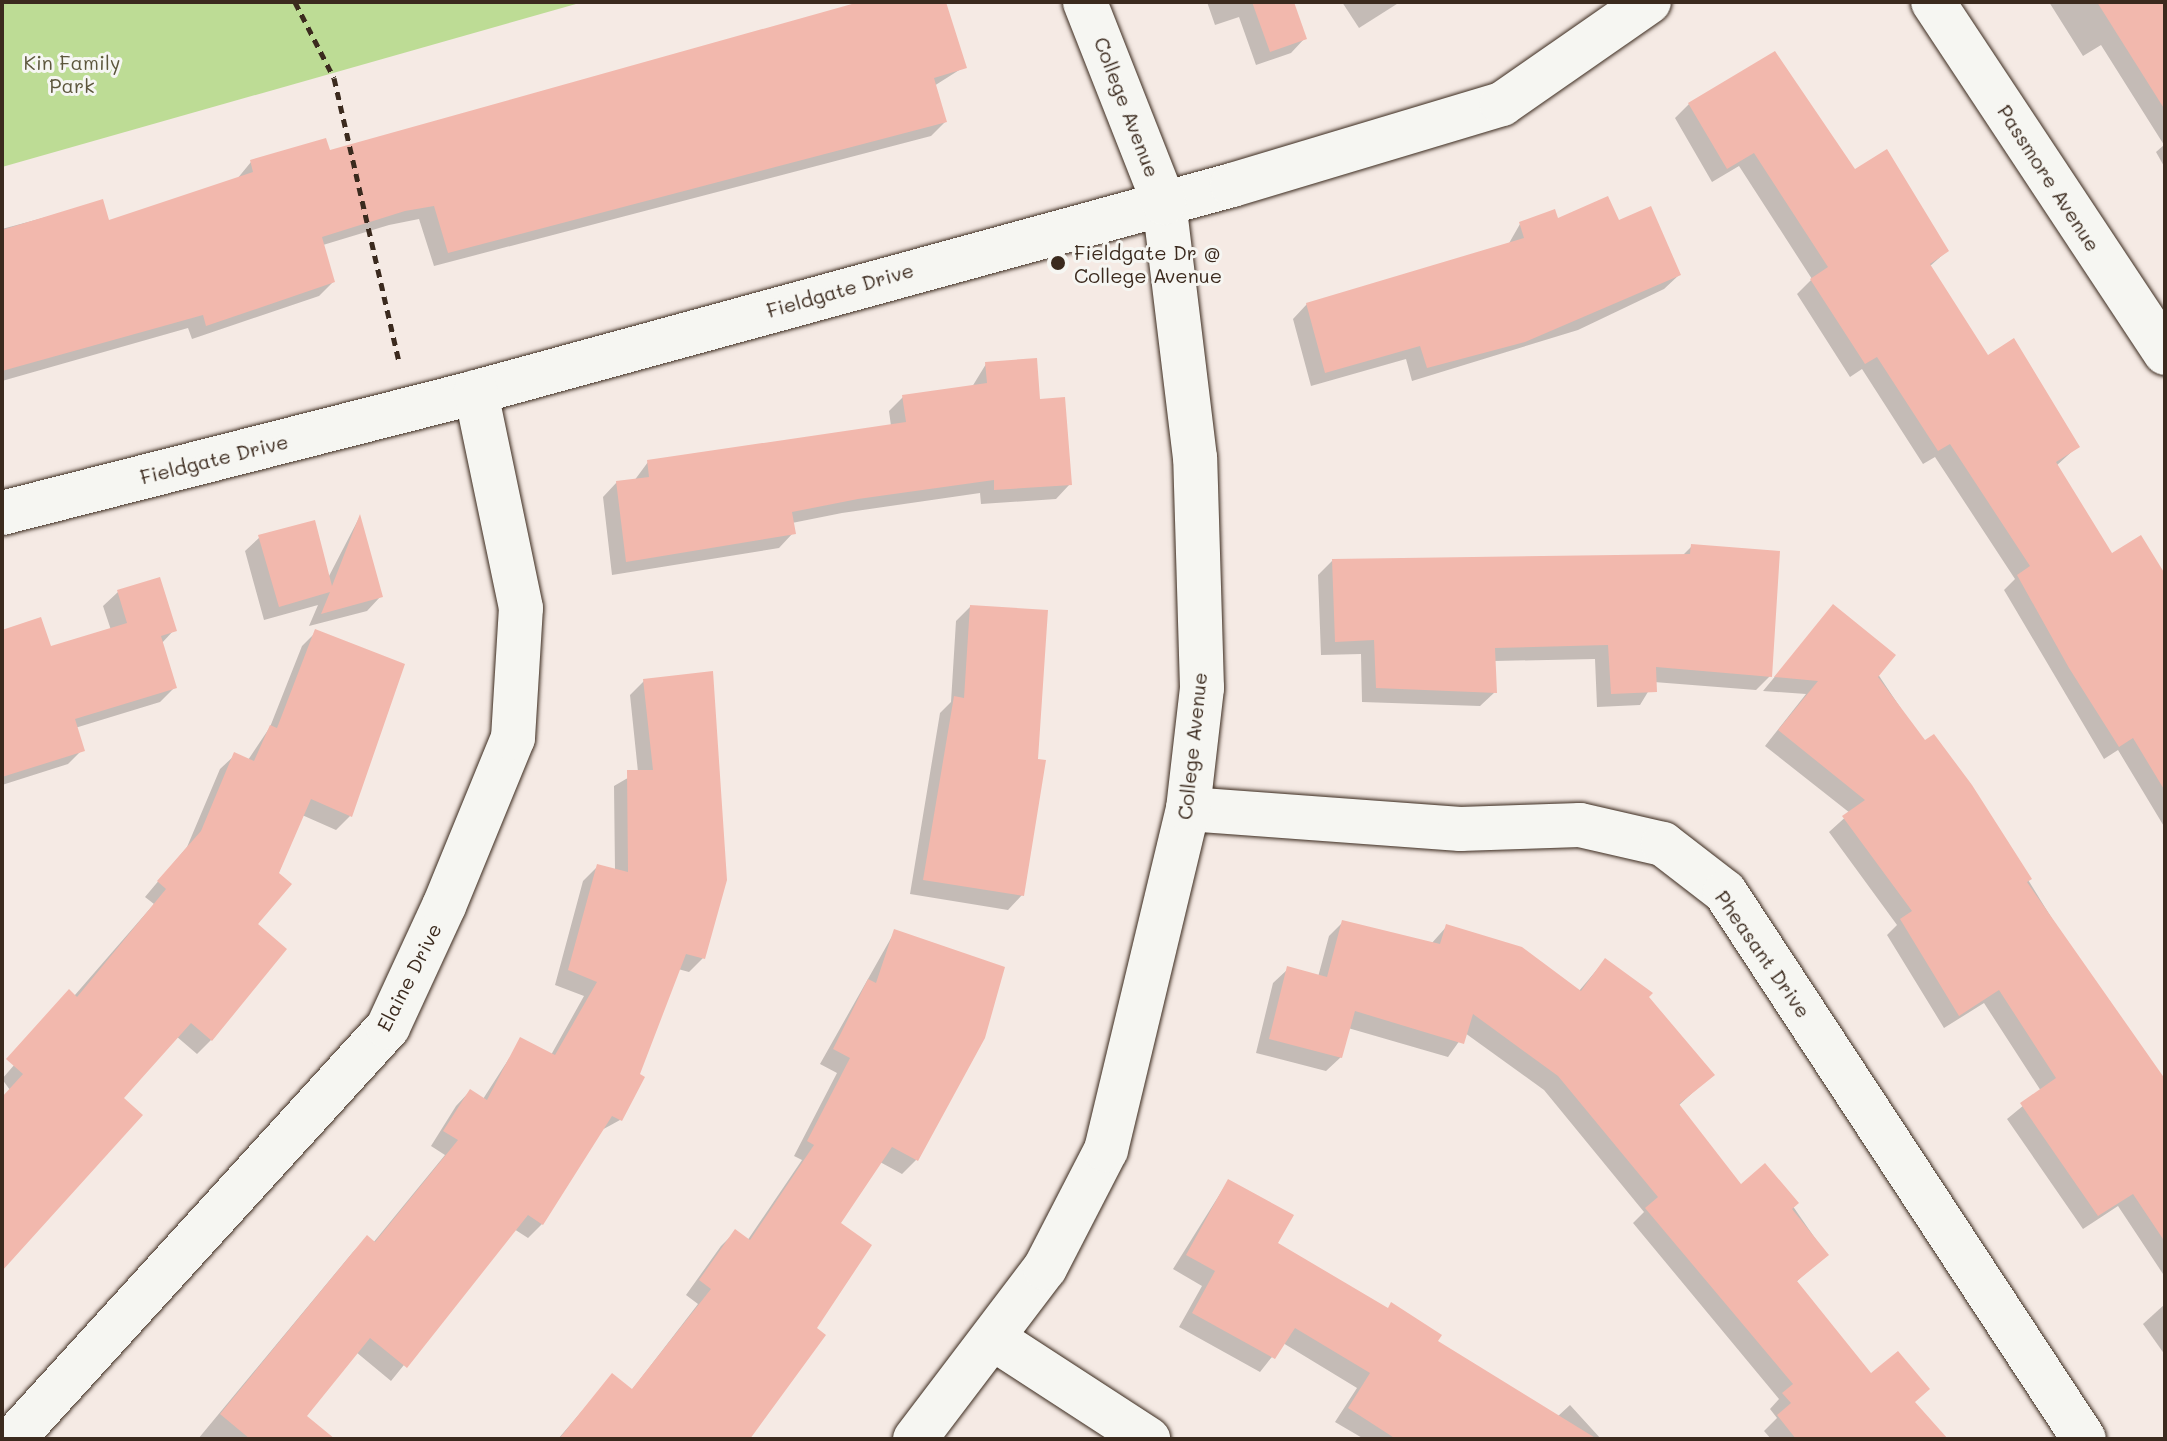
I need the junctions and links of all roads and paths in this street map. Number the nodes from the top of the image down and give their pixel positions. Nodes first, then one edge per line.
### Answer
1 (295, 2) edge
2 (1085, 2) edge
3 (1649, 2) edge
4 (1933, 2) edge
5 (1164, 203) junction
6 (2165, 353) edge
7 (476, 392) junction
8 (410, 409) junction
9 (2, 513) edge
10 (1188, 809) junction
11 (994, 1339) junction
12 (13, 1439) edge
13 (915, 1439) edge
14 (1148, 1439) edge
15 (2084, 1439) edge

1 - 8 path
2 - 5 street, College Avenue
3 - 5 street, Fieldgate Drive
4 - 6 street, Passmore Avenue
5 - 7 street, Fieldgate Drive
5 - 10 street, College Avenue
7 - 8 street, Fieldgate Drive
7 - 12 street, Elaine Drive
8 - 9 street, Fieldgate Drive
10 - 11 street, College Avenue
10 - 15 street, Pheasant Drive
11 - 13 street, College Avenue
11 - 14 street

